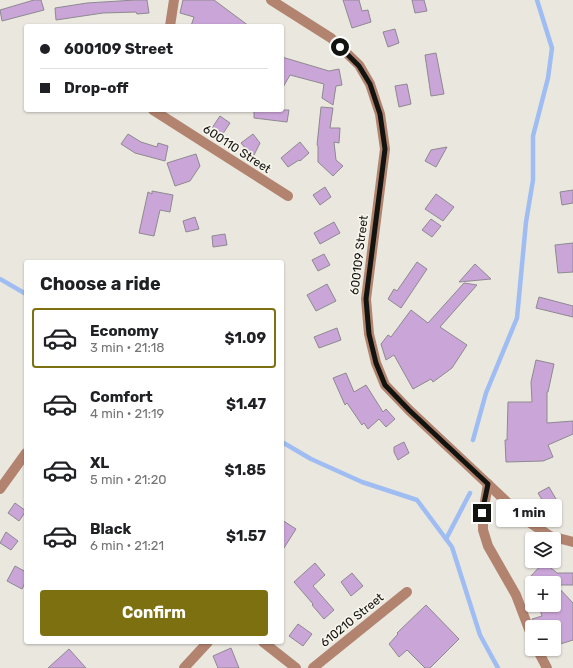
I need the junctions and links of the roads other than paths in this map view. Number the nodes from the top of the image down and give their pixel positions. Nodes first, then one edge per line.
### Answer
1 (174, 0) edge
2 (271, 0) edge
3 (170, 24) edge
4 (156, 112) edge
5 (288, 196) dead end
6 (24, 456) edge
7 (488, 484) junction
8 (0, 489) edge
9 (573, 542) edge
10 (407, 592) dead end
11 (526, 620) edge
12 (206, 644) edge
13 (266, 644) edge
14 (541, 656) edge
15 (184, 668) edge
16 (296, 668) edge
17 (313, 668) edge
18 (547, 668) edge

1 - 3 street
2 - 7 street, 600109 Street
4 - 5 street, 600110 Street
6 - 8 street
7 - 9 street, 600109 Street
7 - 11 street
10 - 17 street, 610210 Street
12 - 15 street
13 - 16 street
14 - 18 street

